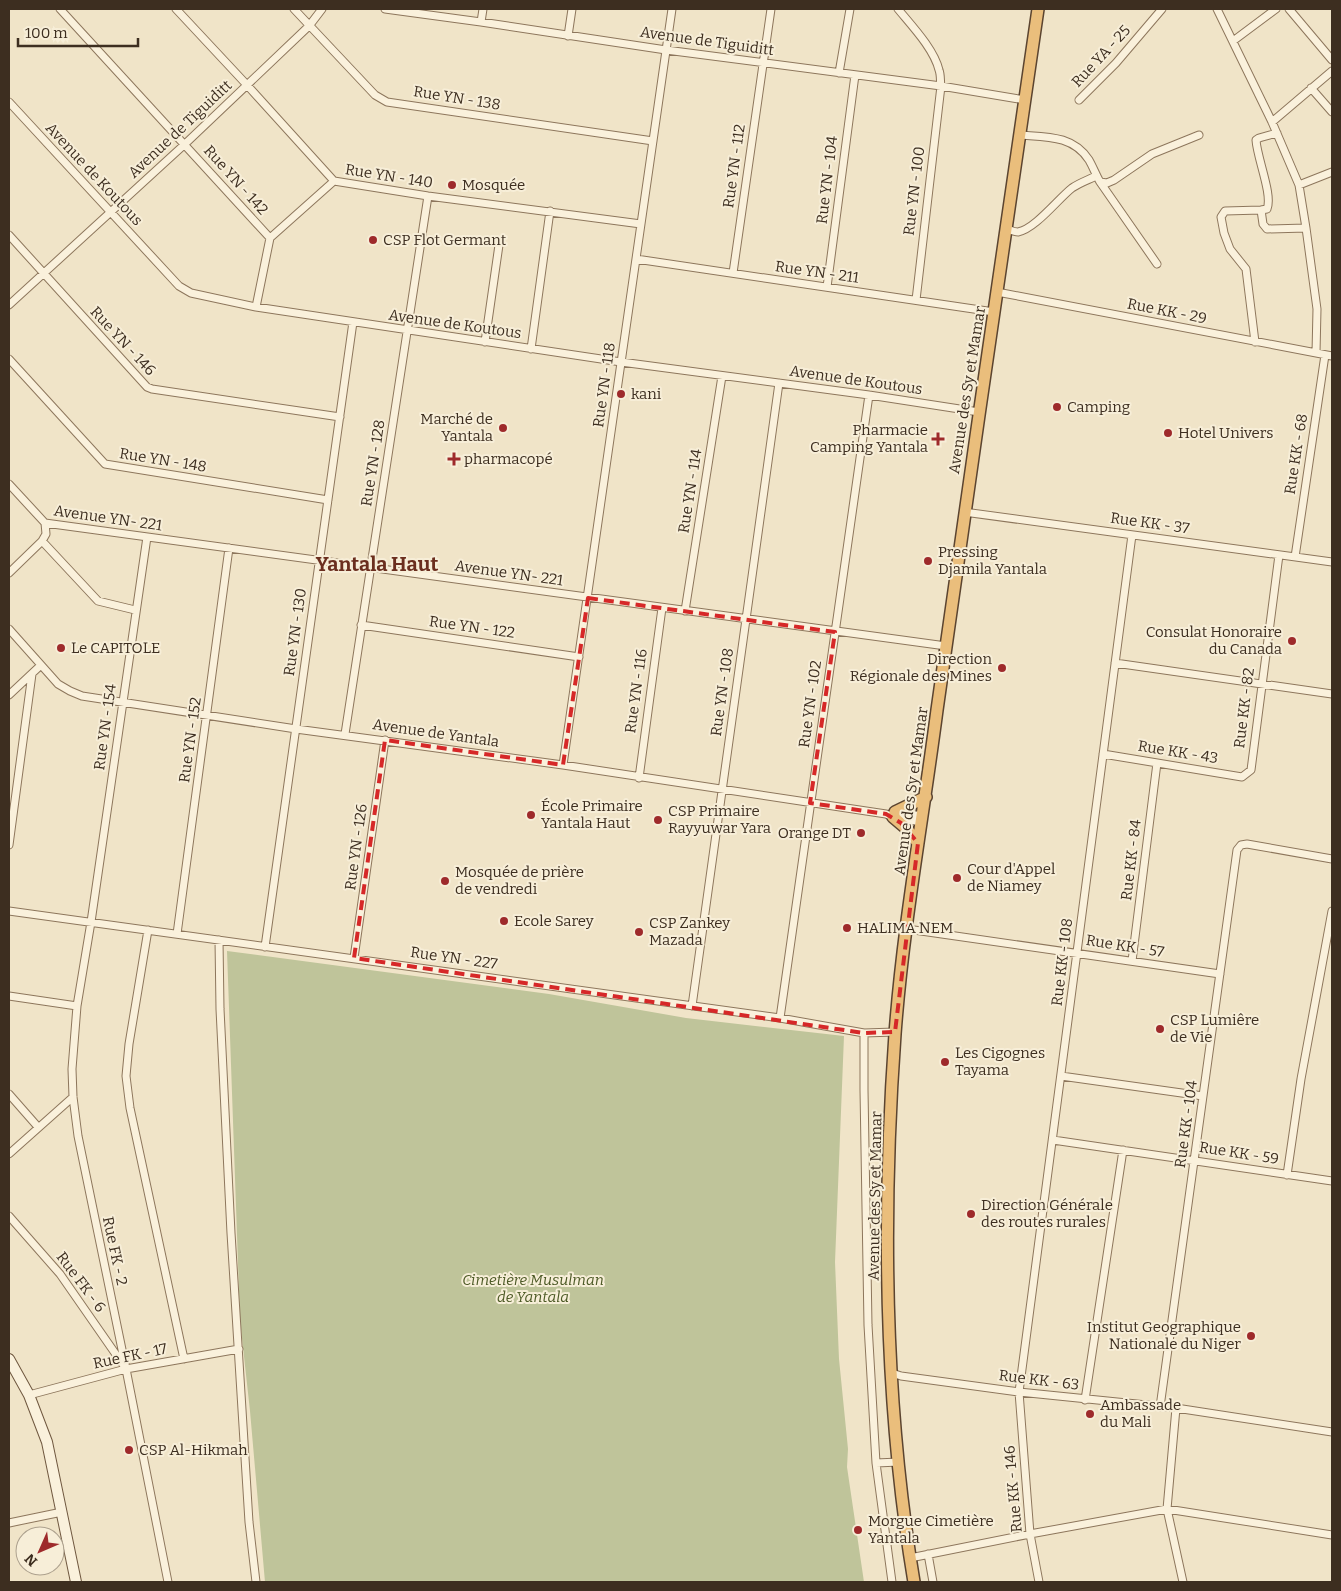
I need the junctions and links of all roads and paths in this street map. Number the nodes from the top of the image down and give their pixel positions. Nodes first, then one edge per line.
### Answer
1 (60, 9) edge
2 (176, 9) edge
3 (294, 9) edge
4 (322, 9) edge
5 (390, 9) edge
6 (483, 9) edge
7 (572, 9) edge
8 (672, 9) edge
9 (777, 9) edge
10 (850, 9) edge
11 (898, 9) edge
12 (1038, 9) edge
13 (1162, 9) edge
14 (1218, 9) edge
15 (1276, 9) edge
16 (1290, 9) edge
17 (770, 12) edge
18 (481, 22) junction
19 (309, 26) junction
20 (568, 36) junction
21 (1233, 41) junction
22 (666, 50) junction
23 (1332, 60) edge
24 (763, 63) junction
25 (1332, 71) edge
26 (839, 73) junction
27 (855, 75) junction
28 (247, 85) junction
29 (941, 86) junction
30 (1311, 88) junction
31 (1025, 100) junction
32 (1079, 100) dead end
33 (9, 102) edge
34 (1332, 112) edge
35 (1272, 122) junction
36 (1277, 133) junction
37 (1020, 135) junction
38 (1199, 135) dead end
39 (653, 142) junction
40 (185, 144) junction
41 (1332, 172) edge
42 (1098, 179) junction
43 (334, 181) junction
44 (1299, 185) junction
45 (428, 196) junction
46 (1261, 210) junction
47 (550, 211) junction
48 (111, 213) junction
49 (641, 224) junction
50 (1306, 228) junction
51 (1006, 229) junction
52 (9, 235) edge
53 (270, 238) junction
54 (498, 245) dead end
55 (636, 259) junction
56 (1157, 264) dead end
57 (44, 273) junction
58 (733, 273) junction
59 (827, 287) junction
60 (997, 292) junction
61 (916, 300) junction
62 (9, 305) edge
63 (256, 307) junction
64 (994, 312) junction
65 (353, 322) junction
66 (408, 331) junction
67 (485, 342) junction
68 (1255, 342) junction
69 (531, 349) junction
70 (1316, 353) junction
71 (1329, 356) edge
72 (9, 359) edge
73 (621, 362) junction
74 (722, 376) junction
75 (779, 383) junction
76 (869, 395) junction
77 (979, 412) junction
78 (340, 417) junction
79 (9, 484) edge
80 (328, 500) junction
81 (964, 512) junction
82 (45, 523) junction
83 (1132, 535) junction
84 (147, 537) junction
85 (42, 541) junction
86 (229, 548) junction
87 (1278, 555) junction
88 (1295, 557) junction
89 (320, 561) junction
90 (1332, 562) edge
91 (370, 568) junction
92 (9, 572) edge
93 (588, 598) junction
94 (662, 608) junction
95 (135, 610) junction
96 (685, 611) junction
97 (746, 619) junction
98 (361, 625) junction
99 (9, 629) edge
100 (835, 632) junction
101 (946, 646) junction
102 (579, 657) junction
103 (1115, 663) junction
104 (42, 665) junction
105 (32, 674) junction
106 (1261, 684) junction
107 (9, 694) edge
108 (1332, 694) edge
109 (123, 702) junction
110 (208, 715) junction
111 (296, 728) junction
112 (345, 734) junction
113 (385, 740) junction
114 (1103, 754) junction
115 (1157, 763) junction
116 (563, 766) junction
117 (1247, 774) joint
118 (638, 778) junction
119 (722, 790) junction
120 (926, 797) junction
121 (810, 803) junction
122 (891, 814) junction
123 (922, 819) junction
124 (918, 843) junction
125 (9, 845) edge
126 (1332, 859) edge
127 (9, 911) edge
128 (1332, 911) edge
129 (91, 922) junction
130 (148, 930) junction
131 (906, 930) junction
132 (177, 934) junction
133 (219, 940) junction
134 (265, 947) junction
135 (1077, 952) junction
136 (354, 958) junction
137 (1132, 961) junction
138 (1220, 974) junction
139 (9, 996) edge
140 (77, 1006) junction
141 (692, 1006) junction
142 (780, 1018) junction
143 (895, 1032) junction
144 (864, 1033) junction
145 (1061, 1076) junction
146 (9, 1094) edge
147 (1203, 1096) junction
148 (72, 1097) junction
149 (38, 1127) junction
150 (1053, 1140) junction
151 (1122, 1150) junction
152 (9, 1154) edge
153 (1194, 1160) junction
154 (1287, 1175) junction
155 (1332, 1181) edge
156 (9, 1216) edge
157 (239, 1350) junction
158 (9, 1359) edge
159 (184, 1359) junction
160 (126, 1369) junction
161 (892, 1373) junction
162 (1019, 1392) junction
163 (28, 1395) junction
164 (1085, 1400) junction
165 (1160, 1407) junction
166 (1176, 1408) junction
167 (1332, 1432) edge
168 (899, 1462) junction
169 (876, 1463) junction
170 (1167, 1509) junction
171 (62, 1512) junction
172 (9, 1523) edge
173 (1030, 1534) junction
174 (1332, 1536) edge
175 (928, 1554) junction
176 (910, 1558) junction
177 (76, 1582) edge
178 (168, 1582) edge
179 (256, 1582) edge
180 (892, 1582) edge
181 (914, 1582) edge
182 (933, 1582) edge
183 (1040, 1582) edge
184 (1184, 1582) edge

1 - 40 street, Rue YN - 142
2 - 28 street, Rue YN - 140
3 - 19 street, Rue YN - 138
4 - 19 street, Avenue de Tiguiditt
5 - 18 street, Avenue de Tiguiditt
6 - 18 street
7 - 20 street
8 - 22 street, Rue YN - 118
9 - 17 street
10 - 26 street
11 - 29 street, Rue YN - 100
12 - 31 highway, Avenue des Sy et Mamar
13 - 32 street, Rue YA - 25
14 - 21 street
15 - 21 street
16 - 23 street
17 - 24 street, Rue YN - 112
18 - 20 street, Avenue de Tiguiditt
19 - 28 street, Avenue de Tiguiditt
19 - 39 street, Rue YN - 138
20 - 22 street, Avenue de Tiguiditt
21 - 35 street
22 - 24 street, Avenue de Tiguiditt
22 - 39 street, Rue YN - 118
24 - 26 street, Avenue de Tiguiditt
24 - 58 street, Rue YN - 112
25 - 30 street
26 - 27 street, Avenue de Tiguiditt
27 - 29 street, Avenue de Tiguiditt
27 - 59 street, Rue YN - 104
28 - 40 street, Avenue de Tiguiditt
28 - 43 street, Rue YN - 140
29 - 31 street, Avenue de Tiguiditt
29 - 61 street, Rue YN - 100
30 - 34 street
30 - 35 street
31 - 37 highway, Avenue des Sy et Mamar
33 - 48 street, Avenue de Koutous
35 - 36 street
36 - 44 street
36 - 46 street
37 - 42 street
37 - 51 highway, Avenue des Sy et Mamar
38 - 42 street
39 - 49 street, Rue YN - 118
40 - 48 street, Avenue de Tiguiditt
40 - 53 street, Rue YN - 142
41 - 44 street
42 - 51 street
42 - 56 street
43 - 45 street, Rue YN - 140
43 - 53 street
44 - 50 street
45 - 47 street, Rue YN - 140
45 - 66 street, Rue YN - 128
46 - 50 street
46 - 68 street
47 - 49 street, Rue YN - 140
47 - 69 street
48 - 57 street, Avenue de Tiguiditt
48 - 63 street, Avenue de Koutous
49 - 55 street, Rue YN - 118
50 - 70 street
51 - 60 highway, Avenue des Sy et Mamar
52 - 57 street, Rue YN - 146
53 - 63 street
54 - 67 street
55 - 58 street, Rue YN - 211
55 - 73 street, Rue YN - 118
57 - 62 street, Avenue de Tiguiditt
57 - 78 street, Rue YN - 146
58 - 59 street, Rue YN - 211
59 - 61 street, Rue YN - 211
60 - 64 highway, Avenue des Sy et Mamar
60 - 68 street, Rue KK - 29
61 - 64 street, Rue YN - 211
63 - 65 street, Avenue de Koutous
64 - 77 highway, Avenue des Sy et Mamar
65 - 66 street, Avenue de Koutous
65 - 78 street, Rue YN - 130
66 - 67 street, Avenue de Koutous
66 - 91 street, Rue YN - 128
67 - 69 street, Avenue de Koutous
68 - 70 street, Rue KK - 29
69 - 73 street, Avenue de Koutous
70 - 71 street, Rue KK - 29
71 - 88 street, Rue KK - 68
72 - 80 street, Rue YN - 148
73 - 74 street, Avenue de Koutous
73 - 93 street, Rue YN - 118
74 - 75 street, Avenue de Koutous
74 - 96 street, Rue YN - 114
75 - 76 street, Avenue de Koutous
75 - 97 street, Rue YN - 108
76 - 77 street, Avenue de Koutous
76 - 100 street, Rue YN - 102
77 - 81 highway, Avenue des Sy et Mamar
78 - 80 street, Rue YN - 130
79 - 82 street
80 - 89 street, Rue YN - 130
81 - 83 street, Rue KK - 37
81 - 101 highway, Avenue des Sy et Mamar
82 - 84 street, Avenue YN- 221
82 - 85 street, Avenue YN- 221
83 - 87 street, Rue KK - 37
83 - 103 street, Rue KK - 108
84 - 86 street, Avenue YN- 221
84 - 95 street, Rue YN - 154
85 - 92 street
85 - 95 street
86 - 89 street, Avenue YN- 221
86 - 110 street, Rue YN - 152
87 - 88 street, Rue KK - 37
87 - 106 street, Rue KK - 82
88 - 90 street, Rue KK - 37
89 - 91 street, Avenue YN- 221
89 - 111 street, Rue YN - 130
91 - 93 street, Avenue YN- 221
91 - 98 street, Rue YN - 128
93 - 94 street, Avenue YN- 221
93 - 102 street, Rue YN - 118
94 - 96 street, Avenue YN- 221
94 - 118 street, Rue YN - 116
95 - 109 street, Rue YN - 154
96 - 97 street, Avenue YN- 221
97 - 100 street, Avenue YN- 221
97 - 119 street, Rue YN - 108
98 - 102 street, Rue YN - 122
98 - 112 street, Rue YN - 128
99 - 104 street, Avenue de Yantala
100 - 101 street, Avenue YN- 221
100 - 121 street, Rue YN - 102
101 - 120 highway, Avenue des Sy et Mamar
102 - 116 street, Rue YN - 118
103 - 106 street
103 - 114 street, Rue KK - 108
104 - 105 street
104 - 109 street, Avenue de Yantala
105 - 107 street
105 - 125 street
106 - 108 street
106 - 117 street, Rue KK - 82
109 - 110 street, Avenue de Yantala
109 - 129 street, Rue YN - 154
110 - 111 street, Avenue de Yantala
110 - 132 street, Rue YN - 152
111 - 112 street, Avenue de Yantala
111 - 134 street, Rue YN - 130
112 - 113 street, Avenue de Yantala
113 - 116 street, Avenue de Yantala
113 - 136 street, Rue YN - 126
114 - 115 street, Rue KK - 43
114 - 135 street, Rue KK - 108
115 - 117 street, Rue KK - 43
115 - 137 street, Rue KK - 84
116 - 118 street, Avenue de Yantala
118 - 119 street, Avenue de Yantala
119 - 121 street, Avenue de Yantala
119 - 141 street, Rue YN - 108
120 - 122 highway
120 - 123 highway, Avenue des Sy et Mamar
121 - 122 street, Avenue de Yantala
121 - 142 street, Rue YN - 102
122 - 123 street, Avenue de Yantala
122 - 124 highway
123 - 124 highway, Avenue des Sy et Mamar
124 - 131 highway, Avenue des Sy et Mamar
126 - 138 street, Rue KK - 104
127 - 129 street, Rue YN - 227
128 - 154 street
129 - 130 street, Rue YN - 227
129 - 140 street, Rue FK - 2
130 - 132 street, Rue YN - 227
130 - 159 street
131 - 135 street, Rue KK - 57
131 - 143 highway, Avenue des Sy et Mamar
132 - 133 street, Rue YN - 227
133 - 134 street, Rue YN - 227
133 - 157 street
134 - 136 street, Rue YN - 227
135 - 137 street, Rue KK - 57
135 - 145 street, Rue KK - 108
136 - 141 street, Rue YN - 227
137 - 138 street, Rue KK - 57
138 - 147 street, Rue KK - 104
139 - 140 street
140 - 148 street, Rue FK - 2
141 - 142 street, Rue YN - 227
142 - 144 street, Rue YN - 227
143 - 144 street, Rue YN - 227
143 - 161 highway, Avenue des Sy et Mamar
144 - 169 street
145 - 147 street
145 - 150 street, Rue KK - 108
146 - 149 street
147 - 153 street, Rue KK - 104
148 - 149 street
148 - 160 street, Rue FK - 2
149 - 152 street
150 - 151 street, Rue KK - 59
150 - 162 street, Rue KK - 108
151 - 153 street, Rue KK - 59
151 - 164 street
153 - 154 street, Rue KK - 59
153 - 165 street, Rue KK - 104
154 - 155 street, Rue KK - 59
156 - 160 street, Rue FK - 6
157 - 159 street, Rue FK - 17
157 - 179 street
158 - 163 main road
159 - 160 street, Rue FK - 17
160 - 163 street, Rue FK - 17
160 - 178 street, Rue FK - 2
161 - 162 street, Rue KK - 63
161 - 168 highway, Avenue des Sy et Mamar
162 - 164 street, Rue KK - 63
162 - 173 street, Rue KK - 146
163 - 171 main road
164 - 165 street, Rue KK - 63
165 - 166 street, Rue KK - 63
166 - 167 street, Rue KK - 63
166 - 170 street
168 - 169 street
168 - 176 highway, Avenue des Sy et Mamar
169 - 180 street
170 - 173 street
170 - 174 street
170 - 184 street
171 - 172 street
171 - 177 main road
173 - 175 street
173 - 183 street, Rue KK - 146
175 - 176 street
175 - 182 street
176 - 181 highway, Avenue des Sy et Mamar

